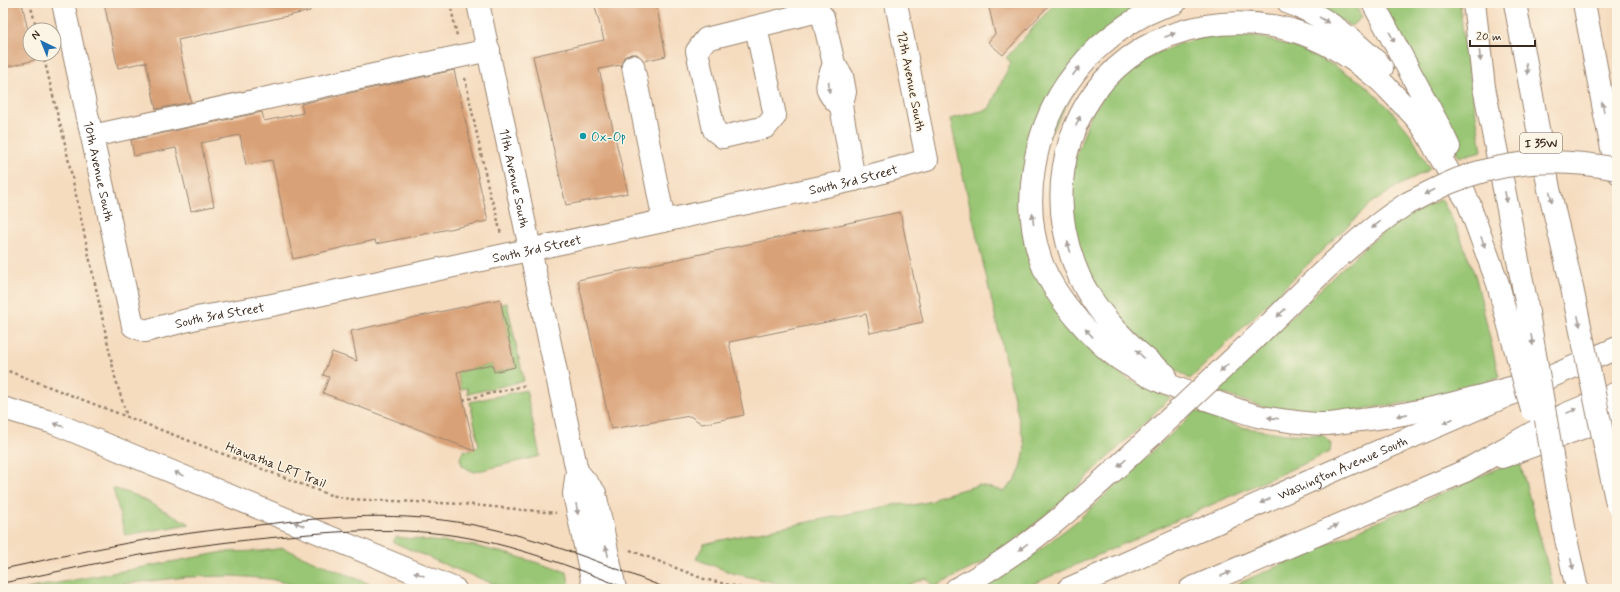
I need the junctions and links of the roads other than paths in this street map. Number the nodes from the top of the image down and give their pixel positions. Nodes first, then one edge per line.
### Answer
1 (63, 3) edge
2 (478, 3) edge
3 (896, 3) edge
4 (1175, 3) edge
5 (1289, 3) edge
6 (1373, 3) edge
7 (1474, 3) edge
8 (1515, 3) edge
9 (1584, 3) edge
10 (756, 26) junction
11 (489, 50) junction
12 (633, 66) dead end
13 (1419, 122) junction
14 (92, 136) junction
15 (927, 160) joint
16 (1617, 169) edge
17 (1617, 172) edge
18 (854, 180) junction
19 (1470, 205) junction
20 (664, 221) junction
21 (531, 250) junction
22 (145, 331) joint
23 (1617, 348) edge
24 (1548, 378) junction
25 (1617, 393) edge
26 (1207, 399) junction
27 (3, 408) edge
28 (1617, 415) edge
29 (577, 471) junction
30 (1465, 471) junction
31 (1617, 504) edge
32 (1566, 539) junction
33 (455, 589) edge
34 (594, 589) edge
35 (616, 589) edge
36 (956, 589) edge
37 (1068, 589) edge
38 (1190, 589) edge
39 (1577, 589) edge

1 - 14 main road, 10th Avenue South
2 - 11 main road, 11th Avenue South
3 - 15 main road, 12th Avenue South
26 -> 4 main road
5 -> 13 main road
6 -> 19 main road
7 -> 32 main road, bridge
8 -> 31 main road, I 35W, bridge
17 -> 9 main road
10 - 10 main road
10 - 18 main road
11 - 14 main road
11 - 21 main road, 11th Avenue South
12 - 20 main road
13 - 19 main road
26 -> 13 main road
14 - 22 main road, 10th Avenue South
15 - 18 main road, South 3rd Street
16 -> 36 main road, bridge
18 - 20 main road, South 3rd Street
19 -> 32 main road, bridge
20 - 21 main road, South 3rd Street
21 - 22 main road, South 3rd Street
21 - 29 main road, 11th Avenue South
23 - 24 main road, Washington Avenue South
24 -> 26 main road
24 -> 37 main road, Washington Avenue South
30 -> 25 main road
33 -> 27 main road
28 - 30 main road
29 -> 34 main road, 11th Avenue South
35 -> 29 main road, 11th Avenue South
38 -> 30 main road
32 -> 39 main road

